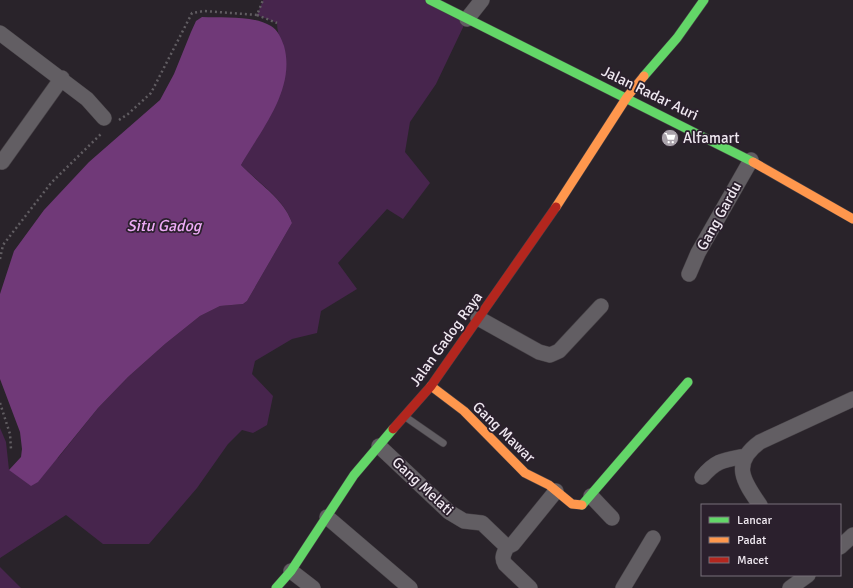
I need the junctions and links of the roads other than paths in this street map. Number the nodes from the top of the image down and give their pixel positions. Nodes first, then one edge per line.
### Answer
1 (430, 0) edge
2 (482, 0) edge
3 (704, 0) edge
4 (467, 19) junction
5 (0, 33) edge
6 (62, 78) junction
7 (627, 97) junction
8 (104, 118) dead end
9 (751, 160) junction
10 (2, 162) dead end
11 (853, 219) edge
12 (689, 274) dead end
13 (601, 306) dead end
14 (478, 318) junction
15 (688, 382) dead end
16 (431, 386) junction
17 (853, 399) edge
18 (405, 416) junction
19 (443, 443) dead end
20 (379, 446) junction
21 (745, 456) junction
22 (702, 477) dead end
23 (556, 491) junction
24 (585, 502) junction
25 (759, 504) edge
26 (327, 517) junction
27 (612, 518) dead end
28 (853, 535) edge
29 (652, 538) dead end
30 (841, 545) edge
31 (507, 547) junction
32 (291, 571) junction
33 (807, 576) edge
34 (276, 588) edge
35 (312, 588) edge
36 (410, 588) edge
37 (530, 588) edge
38 (623, 588) edge
39 (790, 588) edge

1 - 4 street, Jalan Radar Auri
2 - 4 street
3 - 7 street, Jalan Gadog Raya
4 - 7 street, Jalan Radar Auri
5 - 6 street
6 - 8 street
6 - 10 street
7 - 9 street, Jalan Radar Auri
7 - 14 street, Jalan Gadog Raya
9 - 11 street, Jalan Radar Auri
9 - 12 street, Gang Gardu
13 - 14 street
14 - 16 street, Jalan Gadog Raya
15 - 24 street
16 - 18 street, Jalan Gadog Raya
16 - 23 street, Gang Mawar
17 - 21 street
18 - 19 lane
18 - 20 street, Jalan Gadog Raya
20 - 26 street, Jalan Gadog Raya
20 - 31 street, Gang Melati
21 - 22 street
21 - 25 street
23 - 24 street, Gang Mawar
23 - 31 street
24 - 27 street
26 - 32 street, Jalan Gadog Raya
26 - 36 street
28 - 30 street
29 - 38 street
31 - 37 street
32 - 34 street, Jalan Gadog Raya
32 - 35 street
33 - 39 street

